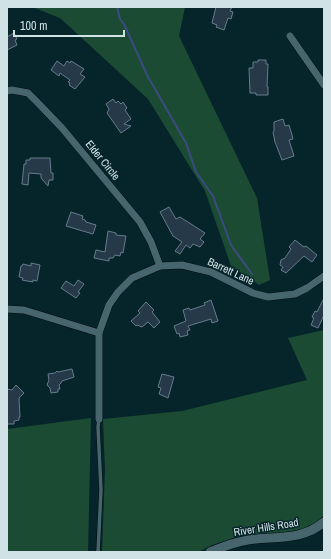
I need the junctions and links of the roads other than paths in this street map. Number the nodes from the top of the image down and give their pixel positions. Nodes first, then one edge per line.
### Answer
1 (290, 36) dead end
2 (324, 85) edge
3 (7, 91) edge
4 (160, 266) junction
5 (324, 276) edge
6 (7, 309) edge
7 (100, 333) junction
8 (99, 419) joint
9 (324, 522) edge
10 (98, 552) edge
11 (210, 552) edge

1 - 2 street
3 - 4 street, Elder Circle
4 - 5 street, Barrett Lane
4 - 7 street, Barrett Lane
6 - 7 street
7 - 8 street, Barrett Lane
8 - 10 lane
9 - 11 street, River Hills Road

